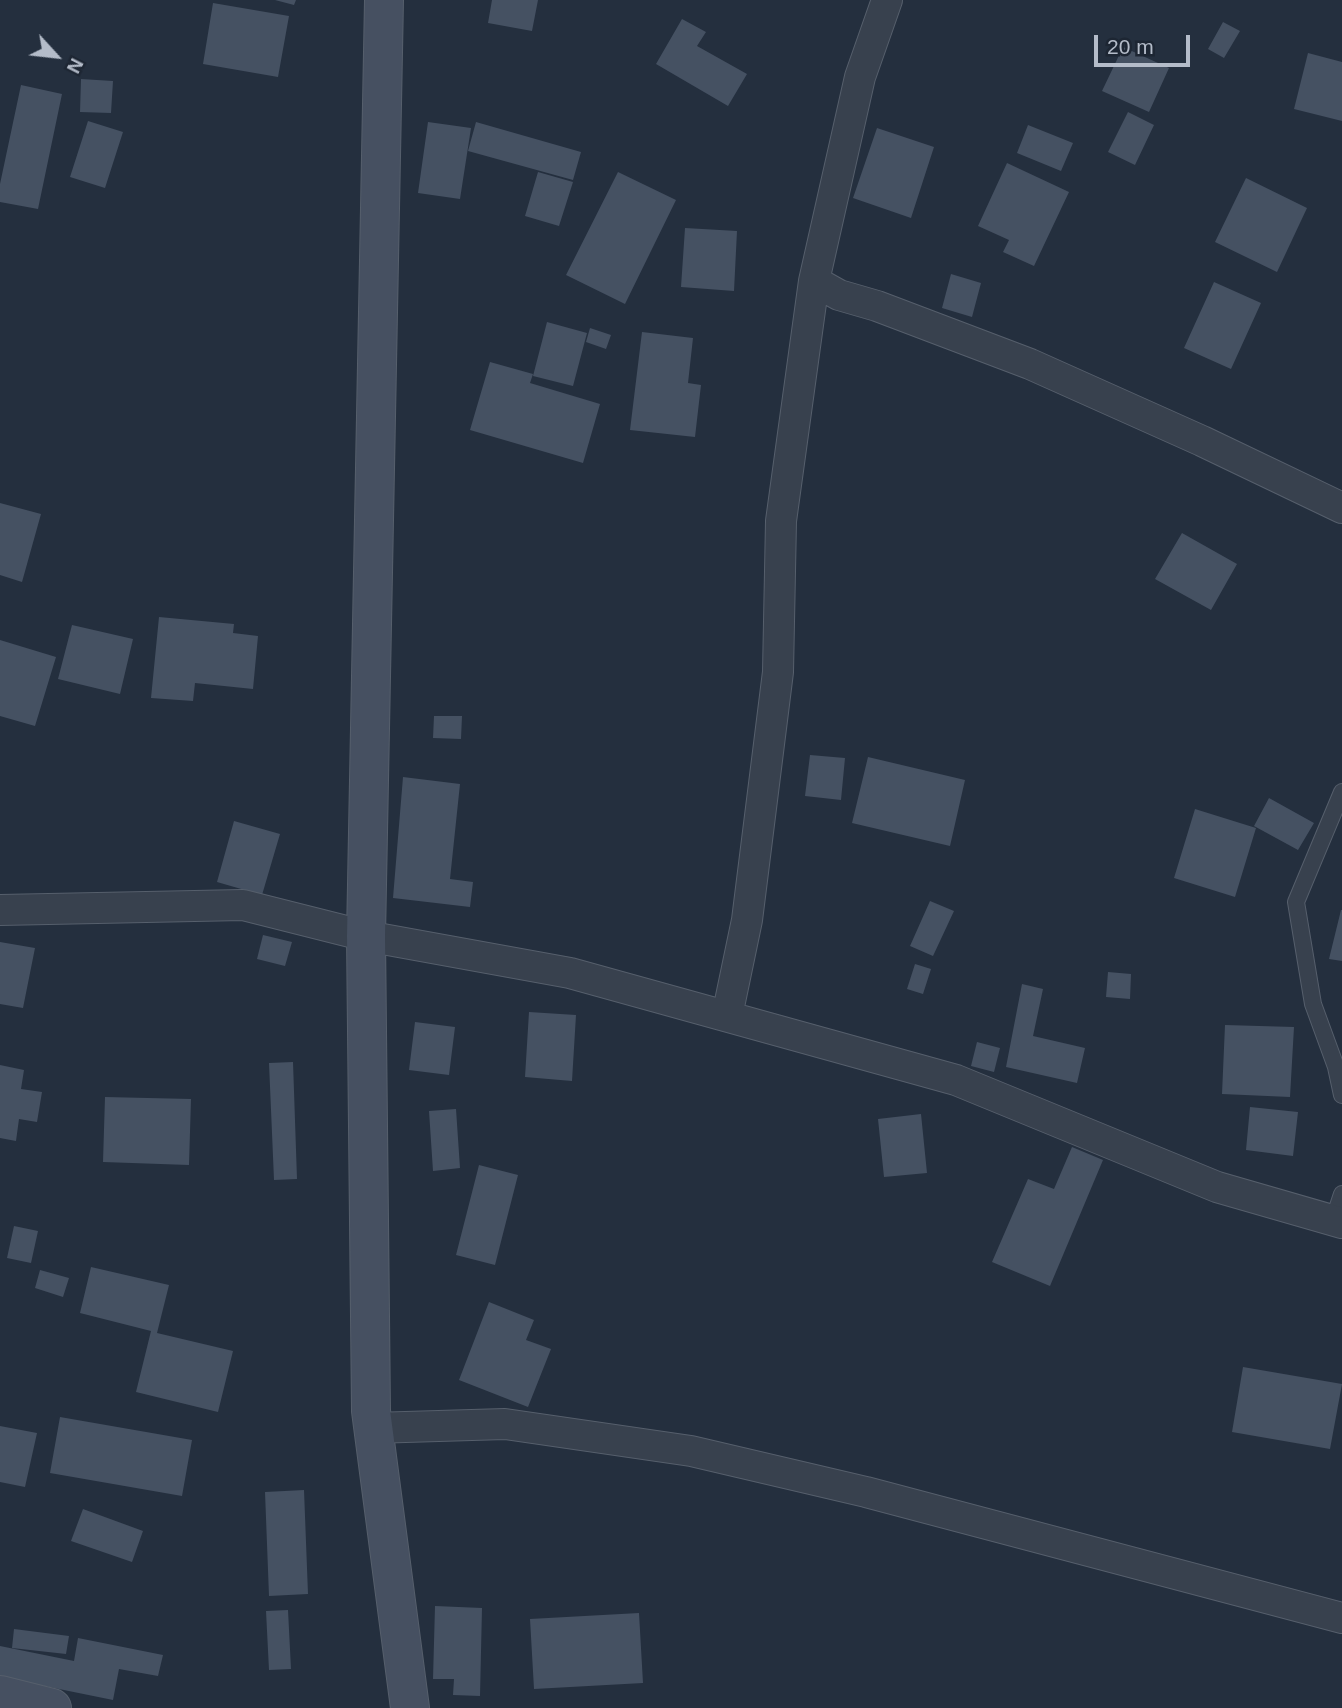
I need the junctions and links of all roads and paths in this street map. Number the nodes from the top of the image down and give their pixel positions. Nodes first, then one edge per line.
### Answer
1 (384, 0) edge
2 (887, 0) edge
3 (814, 281) junction
4 (1342, 508) edge
5 (1342, 792) edge
6 (0, 911) edge
7 (366, 936) junction
8 (727, 1016) junction
9 (1342, 1095) edge
10 (1339, 1213) edge
11 (372, 1427) junction
12 (1342, 1618) edge
13 (0, 1695) edge
14 (52, 1708) edge
15 (410, 1708) edge

1 - 7 main road
2 - 3 street
3 - 4 street
3 - 8 street
5 - 9 lane
6 - 7 street
7 - 8 street
7 - 11 main road
8 - 10 street
11 - 12 street
11 - 15 main road
13 - 14 main road

